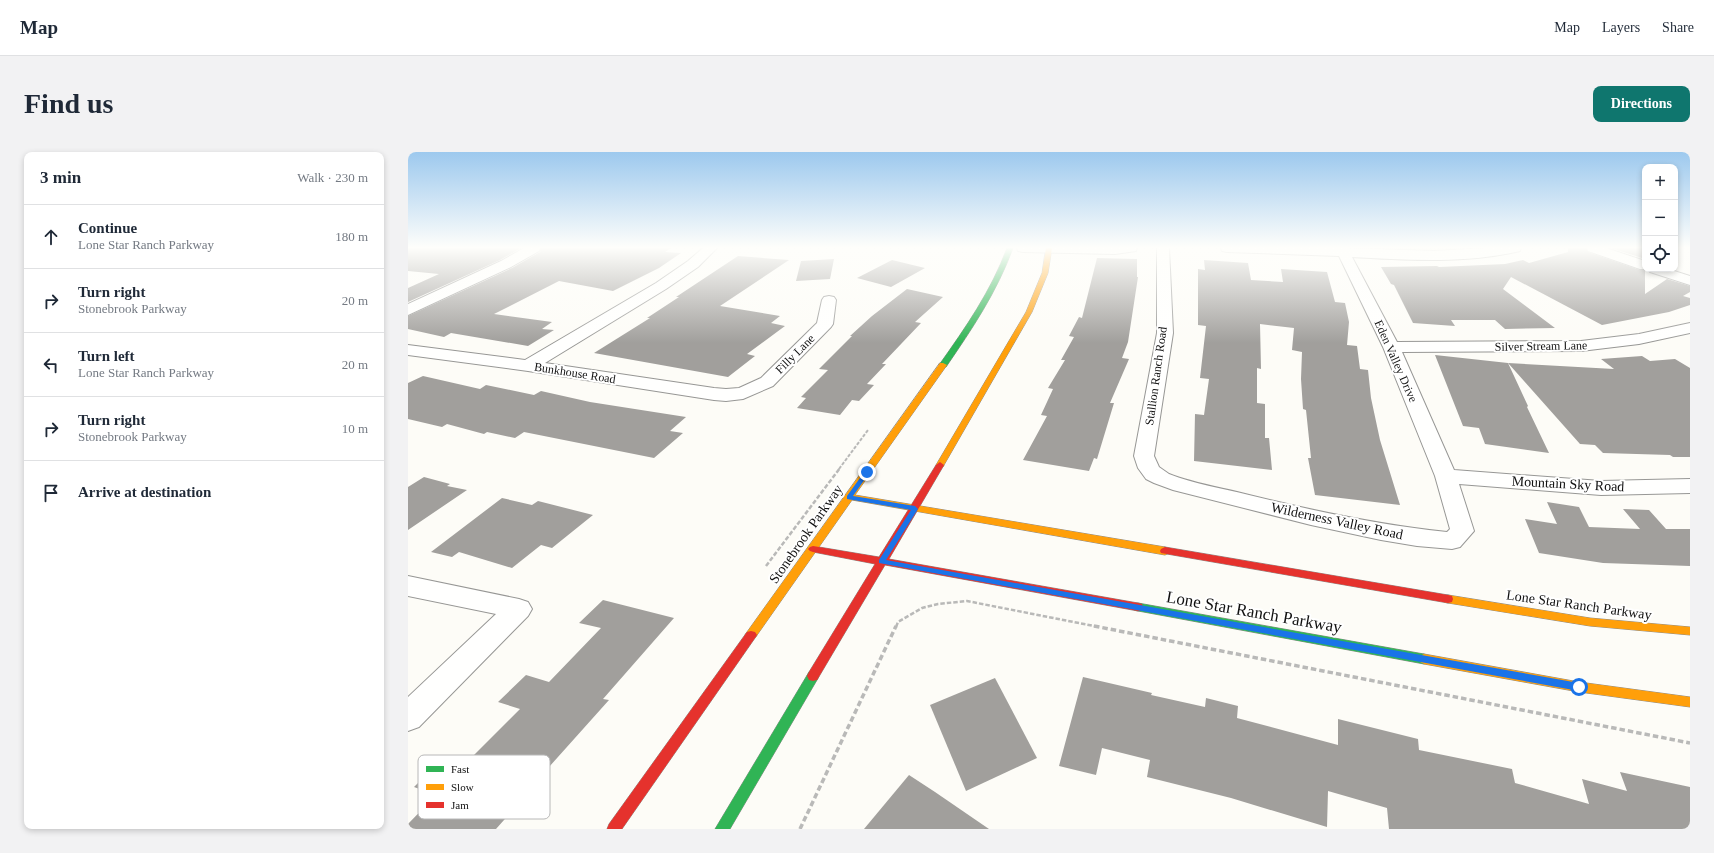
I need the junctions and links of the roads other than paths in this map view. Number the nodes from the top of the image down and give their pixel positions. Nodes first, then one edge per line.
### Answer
1 (473, 280) edge
2 (670, 280) edge
3 (999, 280) edge
4 (1042, 280) edge
5 (1164, 280) edge
6 (1357, 280) edge
7 (829, 300) dead end
8 (408, 310) edge
9 (1690, 328) edge
10 (1391, 347) junction
11 (408, 350) edge
12 (528, 366) junction
13 (743, 393) joint
14 (1154, 476) joint
15 (1446, 476) junction
16 (1690, 486) edge
17 (849, 497) junction
18 (915, 509) junction
19 (813, 549) junction
20 (881, 562) junction
21 (408, 586) edge
22 (1690, 631) edge
23 (1690, 702) edge
24 (408, 717) edge
25 (614, 829) edge
26 (722, 829) edge

1 - 8 street
2 - 12 street
3 - 17 main road, Stonebrook Parkway
4 - 18 main road
5 - 14 street, Stallion Ranch Road
6 - 10 street, Eden Valley Drive
7 - 13 street, Filly Lane
9 - 10 street, Silver Stream Lane
10 - 15 street, Eden Valley Drive
11 - 12 street, Bunkhouse Road
12 - 13 street, Bunkhouse Road
14 - 15 street, Wilderness Valley Road
15 - 16 street, Mountain Sky Road
17 - 18 main road, Lone Star Ranch Parkway
17 - 19 main road, Stonebrook Parkway
18 - 20 main road
18 - 22 main road, Lone Star Ranch Parkway
19 - 20 main road, Lone Star Ranch Parkway
19 - 25 main road, Stonebrook Parkway
20 - 23 main road, Lone Star Ranch Parkway
20 - 26 main road
21 - 24 street

